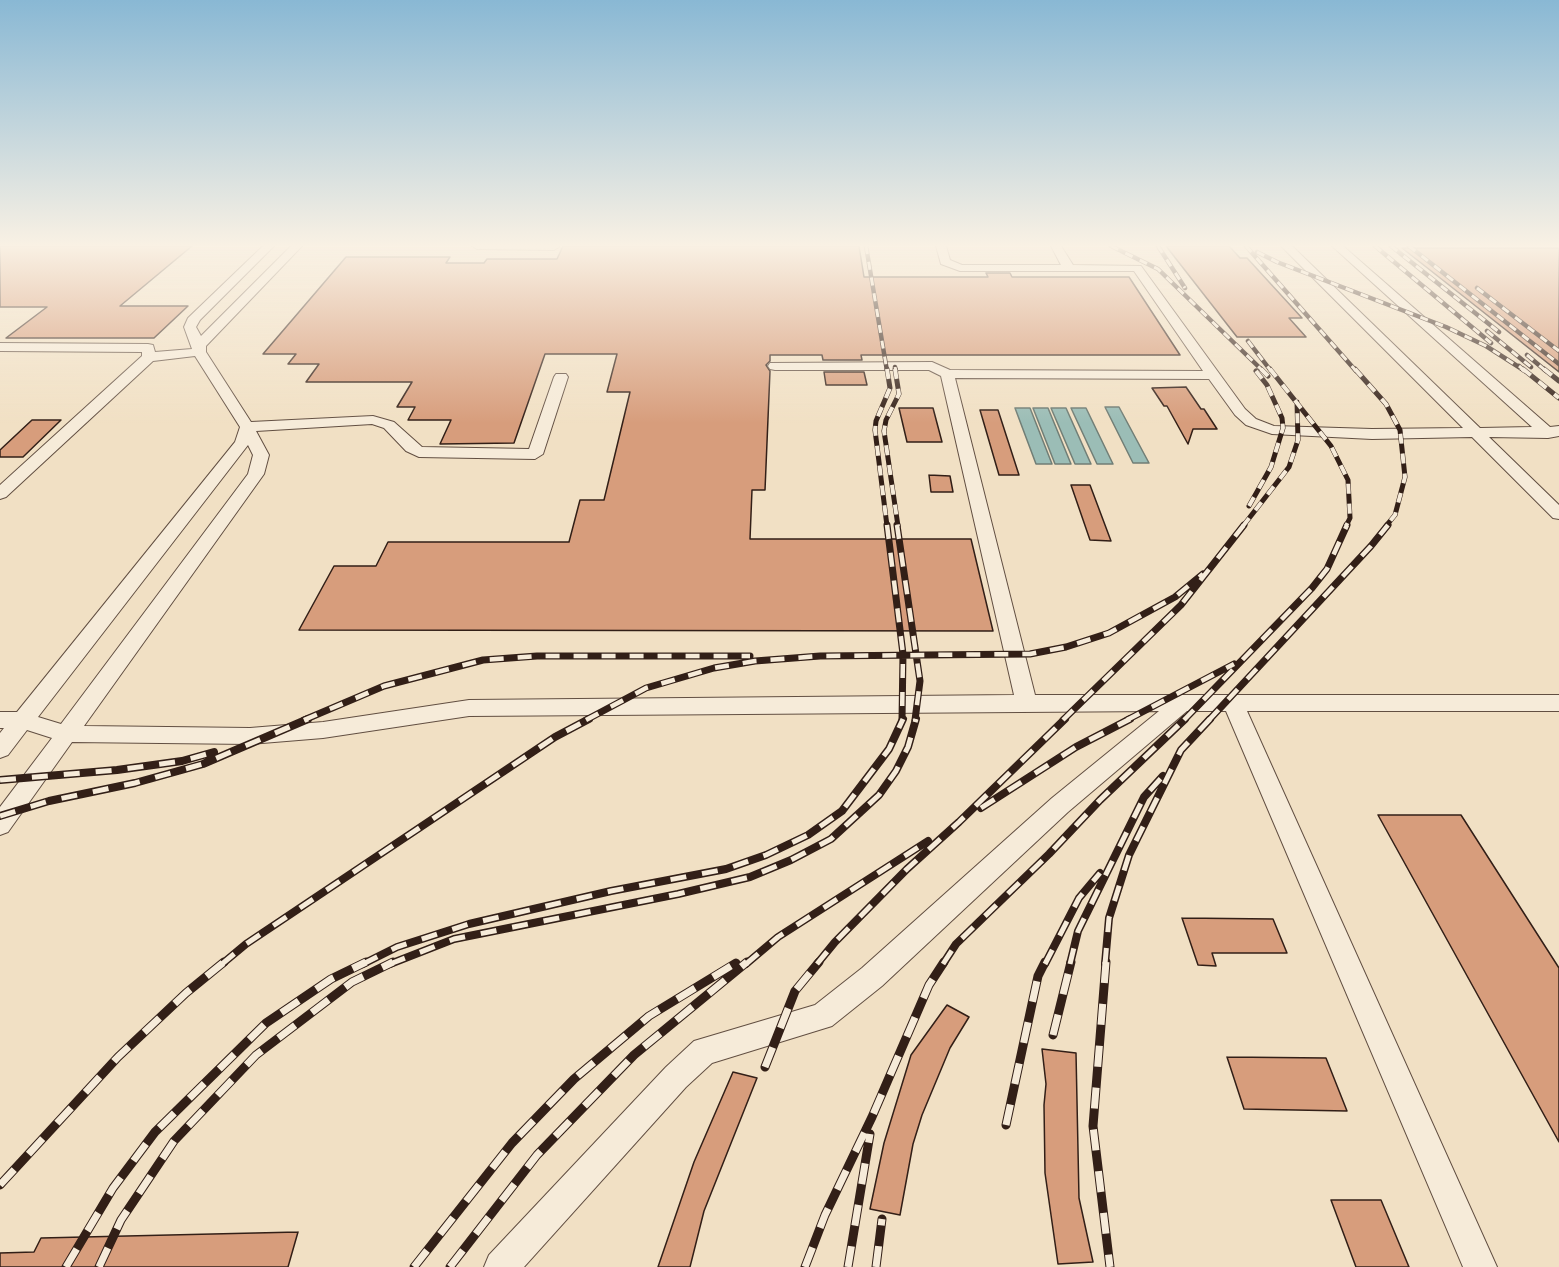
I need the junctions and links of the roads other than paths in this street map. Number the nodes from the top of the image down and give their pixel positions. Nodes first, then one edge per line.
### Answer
1 (207, 305) edge
2 (241, 305) edge
3 (1164, 305) edge
4 (1346, 305) edge
5 (1406, 305) edge
6 (0, 347) edge
7 (199, 349) junction
8 (149, 357) junction
9 (775, 366) dead end
10 (947, 374) junction
11 (1214, 375) junction
12 (561, 377) dead end
13 (248, 427) junction
14 (1552, 431) edge
15 (1475, 432) junction
16 (1559, 443) edge
17 (0, 494) edge
18 (1559, 514) edge
19 (1026, 703) junction
20 (1233, 703) junction
21 (1559, 703) edge
22 (1181, 704) junction
23 (0, 720) edge
24 (23, 720) junction
25 (66, 734) junction
26 (0, 750) edge
27 (0, 825) edge
28 (501, 1267) edge
29 (1480, 1267) edge

1 - 7 lane
2 - 7 lane
3 - 11 lane
4 - 15 lane
5 - 14 lane
6 - 8 lane
7 - 8 lane
7 - 13 lane
8 - 17 lane
9 - 10 lane
10 - 11 lane
10 - 19 lane
11 - 15 lane
12 - 13 lane
13 - 24 lane
13 - 25 lane
14 - 15 lane
14 - 16 lane
15 - 18 lane
19 - 22 lane
19 - 25 lane
20 - 21 lane
20 - 22 lane
20 - 29 lane
22 - 28 lane
23 - 24 lane
24 - 25 lane
24 - 26 lane
25 - 27 lane

